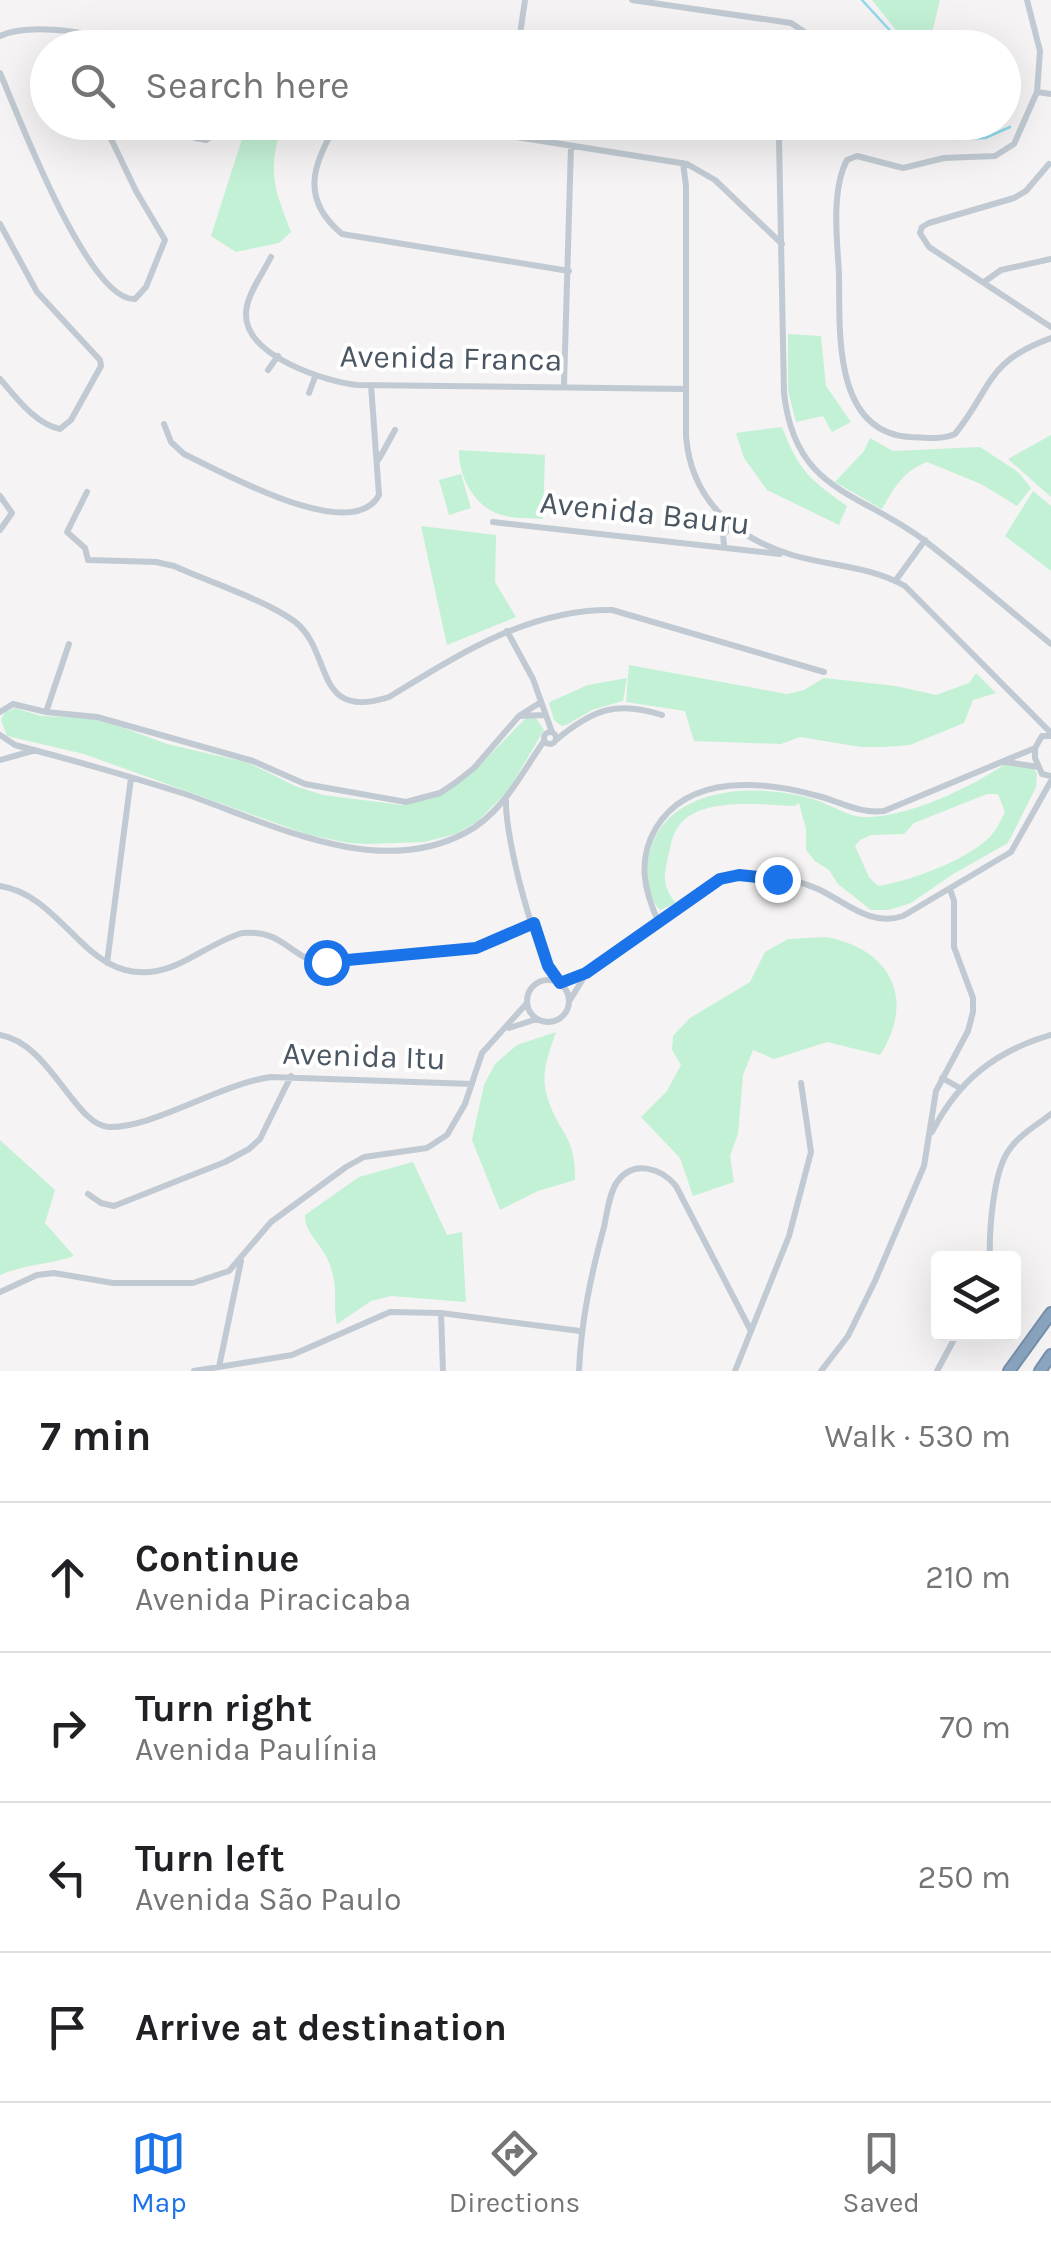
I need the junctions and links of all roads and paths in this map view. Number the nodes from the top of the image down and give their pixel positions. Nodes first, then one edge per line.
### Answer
1 (525, 0) edge
2 (632, 0) edge
3 (1027, 0) edge
4 (49, 30) edge
5 (521, 30) edge
6 (802, 30) edge
7 (0, 36) edge
8 (0, 73) edge
9 (1038, 92) junction
10 (1050, 94) edge
11 (1021, 131) edge
12 (30, 139) edge
13 (30, 140) edge
14 (111, 140) edge
15 (330, 140) edge
16 (531, 140) edge
17 (779, 140) dead end
18 (1015, 140) edge
19 (571, 146) junction
20 (683, 163) junction
21 (1050, 164) edge
22 (701, 170) junction
23 (686, 186) junction
24 (0, 224) edge
25 (783, 244) junction
26 (271, 257) dead end
27 (1051, 259) edge
28 (569, 270) junction
29 (984, 282) junction
30 (1051, 327) edge
31 (1051, 338) edge
32 (278, 356) junction
33 (268, 370) dead end
34 (315, 377) junction
35 (0, 379) edge
36 (371, 385) junction
37 (564, 386) junction
38 (686, 389) junction
39 (309, 393) dead end
40 (164, 424) dead end
41 (395, 430) dead end
42 (378, 460) junction
43 (87, 492) dead end
44 (0, 496) edge
45 (493, 522) dead end
46 (734, 528) junction
47 (0, 530) edge
48 (925, 540) junction
49 (728, 546) junction
50 (792, 555) junction
51 (896, 580) junction
52 (507, 631) junction
53 (69, 644) dead end
54 (1051, 644) edge
55 (824, 672) dead end
56 (541, 702) junction
57 (1030, 711) junction
58 (0, 712) edge
59 (46, 712) junction
60 (662, 715) dead end
61 (519, 716) junction
62 (546, 719) junction
63 (0, 735) edge
64 (1051, 735) edge
65 (550, 737) junction
66 (1040, 739) junction
67 (1035, 748) junction
68 (36, 750) junction
69 (0, 760) edge
70 (1000, 762) junction
71 (1046, 774) edge
72 (132, 778) junction
73 (506, 800) junction
74 (486, 818) junction
75 (508, 836) junction
76 (0, 886) edge
77 (950, 889) junction
78 (534, 923) junction
79 (659, 923) junction
80 (545, 960) junction
81 (108, 963) junction
82 (586, 973) junction
83 (541, 981) junction
84 (559, 982) junction
85 (570, 1000) junction
86 (527, 1004) junction
87 (538, 1019) junction
88 (508, 1028) junction
89 (1051, 1033) edge
90 (0, 1035) edge
91 (291, 1076) junction
92 (942, 1078) junction
93 (802, 1083) dead end
94 (472, 1084) junction
95 (960, 1088) junction
96 (1051, 1114) edge
97 (931, 1134) junction
98 (88, 1194) dead end
99 (990, 1251) edge
100 (240, 1259) junction
101 (220, 1275) junction
102 (237, 1284) junction
103 (0, 1292) edge
104 (440, 1313) junction
105 (1051, 1313) edge
106 (580, 1331) junction
107 (751, 1331) junction
108 (953, 1341) edge
109 (1051, 1355) edge
110 (219, 1367) junction
111 (194, 1371) edge
112 (442, 1371) edge
113 (579, 1371) edge
114 (735, 1371) edge
115 (821, 1371) edge
116 (937, 1371) edge
117 (1009, 1371) edge
118 (1040, 1371) edge

1 - 5 street
2 - 6 street
3 - 9 street
4 - 7 street
8 - 12 street
9 - 10 street
9 - 11 street
13 - 14 street
15 - 28 street
16 - 19 street
17 - 25 street
18 - 31 street
19 - 20 street
19 - 28 street
20 - 22 street
20 - 23 street
21 - 29 street
22 - 23 street
22 - 25 street
23 - 38 street
24 - 35 street
25 - 48 street
26 - 32 street, Avenida Franca
27 - 29 street
28 - 37 street
29 - 30 street
32 - 33 street
32 - 34 street, Avenida Franca
34 - 36 street, Avenida Franca
34 - 39 street
36 - 37 street, Avenida Franca
36 - 42 street
37 - 38 street, Avenida Franca
38 - 46 street
40 - 42 street
41 - 42 street
43 - 52 street
44 - 47 street
45 - 49 street, Avenida Bauru
46 - 49 street
46 - 49 street
46 - 50 street
48 - 51 street
48 - 54 street
49 - 50 street, Avenida Bauru
50 - 51 street
51 - 57 street
52 - 55 street
52 - 56 street
53 - 59 street
56 - 61 street
56 - 62 street
57 - 64 street
57 - 66 street
58 - 59 street
59 - 61 street
60 - 65 street
61 - 62 street
62 - 65 street
63 - 68 street
64 - 66 street
65 - 73 street
66 - 67 street
67 - 70 street
67 - 71 street
68 - 69 street
68 - 72 street
70 - 71 street
70 - 79 street
71 - 77 street
72 - 74 street
72 - 81 street
73 - 74 street
73 - 75 street
74 - 75 street
75 - 78 street
76 - 81 street
77 - 79 street
77 - 92 street
78 - 80 street
78 - 81 street
79 - 82 street
80 - 83 street
80 - 84 street
82 - 84 street
82 - 85 street
83 - 84 street
83 - 86 street
84 - 85 street
85 - 87 street
86 - 87 street
86 - 88 street
87 - 88 street
88 - 94 street
89 - 95 street
90 - 91 street, Avenida Itu
91 - 94 street, Avenida Itu
91 - 98 street
92 - 95 street
92 - 97 street
93 - 107 street
94 - 100 street
95 - 97 street
96 - 99 street
97 - 115 street
100 - 101 street
100 - 102 street
101 - 102 street
101 - 103 street
102 - 110 street
104 - 106 street
104 - 110 street
104 - 112 street
105 - 117 highway
106 - 107 street
106 - 113 street
107 - 114 street
108 - 116 street
109 - 118 highway
110 - 111 street

